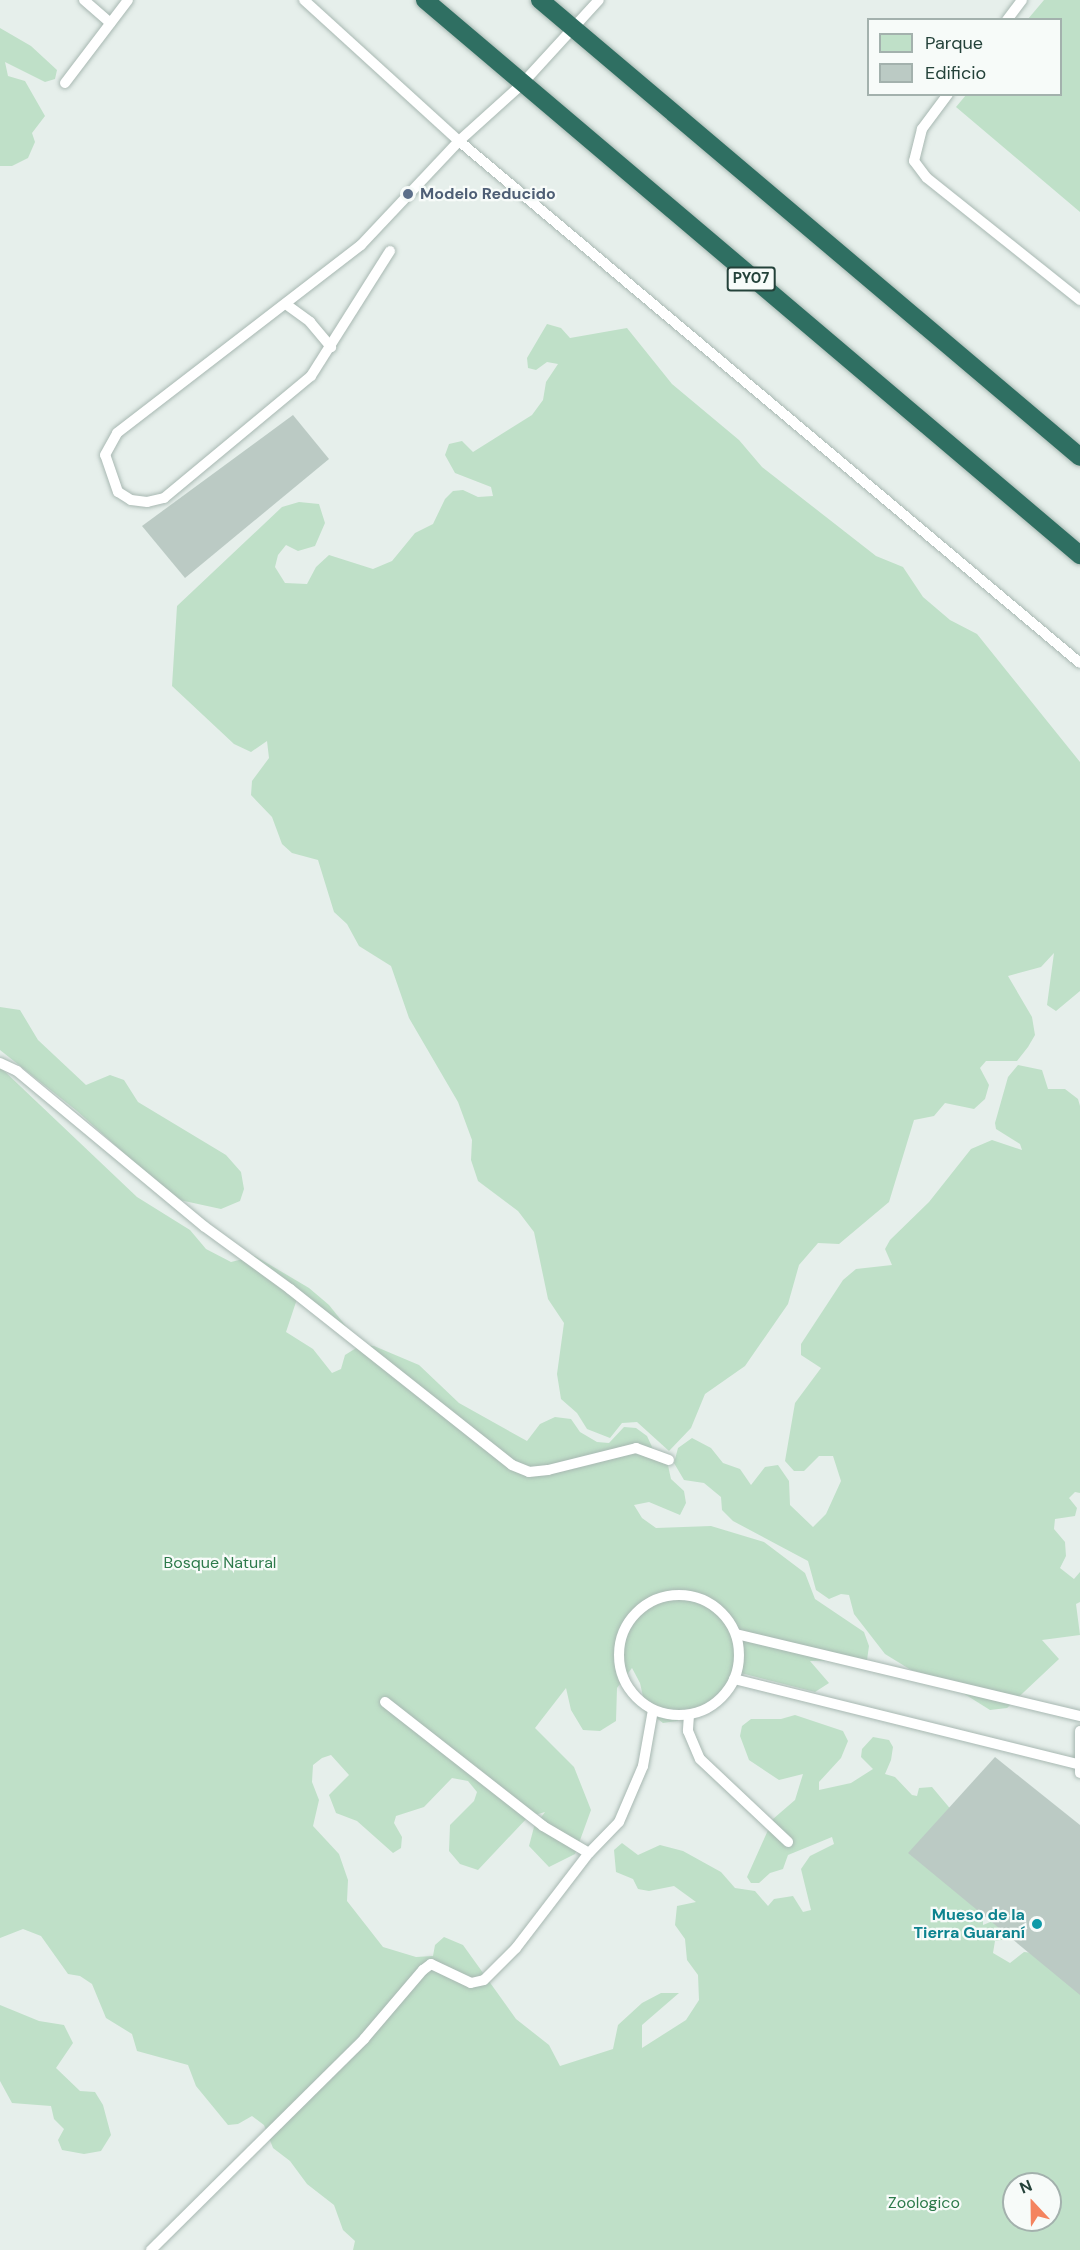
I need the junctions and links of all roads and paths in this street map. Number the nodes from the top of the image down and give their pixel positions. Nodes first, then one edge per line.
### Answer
1 (84, 0) edge
2 (128, 0) edge
3 (304, 0) edge
4 (425, 0) edge
5 (540, 0) edge
6 (599, 0) edge
7 (1022, 0) edge
8 (1008, 18) edge
9 (110, 23) junction
10 (574, 29) junction
11 (65, 83) dead end
12 (521, 85) junction
13 (947, 96) edge
14 (459, 141) junction
15 (390, 251) dead end
16 (1080, 300) edge
17 (287, 305) junction
18 (331, 346) junction
19 (1080, 457) edge
20 (1080, 555) edge
21 (1080, 663) edge
22 (0, 1063) edge
23 (669, 1460) dead end
24 (736, 1634) junction
25 (734, 1679) junction
26 (386, 1702) dead end
27 (653, 1710) junction
28 (689, 1715) junction
29 (1080, 1716) edge
30 (1080, 1731) edge
31 (1079, 1768) edge
32 (789, 1842) dead end
33 (590, 1853) junction
34 (151, 2250) edge

1 - 9 lane
2 - 9 lane
3 - 14 lane
4 - 12 highway, PY07
5 - 10 highway
6 - 10 lane
7 - 8 lane
9 - 11 lane
10 - 12 lane
10 - 19 highway
12 - 14 lane
12 - 20 highway, PY07
13 - 16 lane
14 - 17 lane
14 - 21 lane
15 - 18 lane
17 - 18 lane
17 - 18 lane
22 - 23 lane
24 - 25 lane
24 - 27 lane
24 - 29 lane
25 - 28 lane
25 - 31 lane
26 - 33 lane
27 - 28 lane
27 - 33 lane
28 - 32 lane
30 - 31 lane
33 - 34 lane

